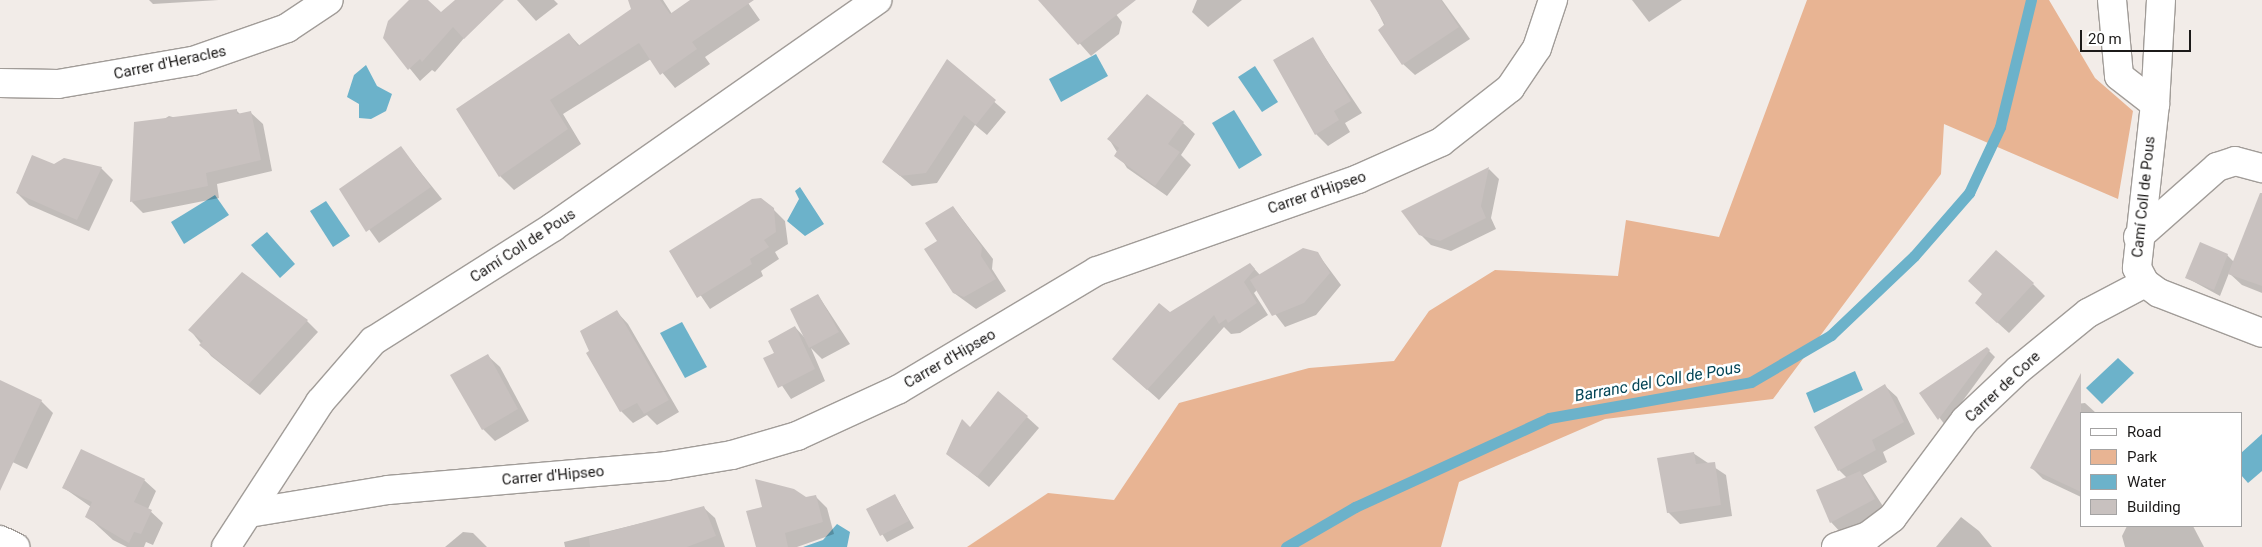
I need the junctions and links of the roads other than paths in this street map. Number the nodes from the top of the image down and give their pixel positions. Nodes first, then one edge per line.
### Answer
1 (328, 0) edge
2 (876, 0) edge
3 (1553, 0) edge
4 (2112, 0) edge
5 (2161, 0) edge
6 (0, 83) edge
7 (2155, 104) junction
8 (2262, 168) edge
9 (2138, 238) junction
10 (2145, 283) junction
11 (2262, 333) edge
12 (249, 513) junction
13 (0, 540) edge
14 (15, 547) edge
15 (226, 547) edge
16 (1836, 547) edge

1 - 6 street, Carrer d'Heracles
2 - 12 street, Camí Coll de Pous
3 - 12 street, Carrer d'Hipseo
4 - 7 street
5 - 7 street, Camí Coll de Pous
7 - 9 street, Camí Coll de Pous
8 - 9 street
9 - 10 street, Camí Coll de Pous
10 - 11 street
10 - 16 street, Carrer de Core
12 - 15 street, Camí Coll de Pous
13 - 14 street

